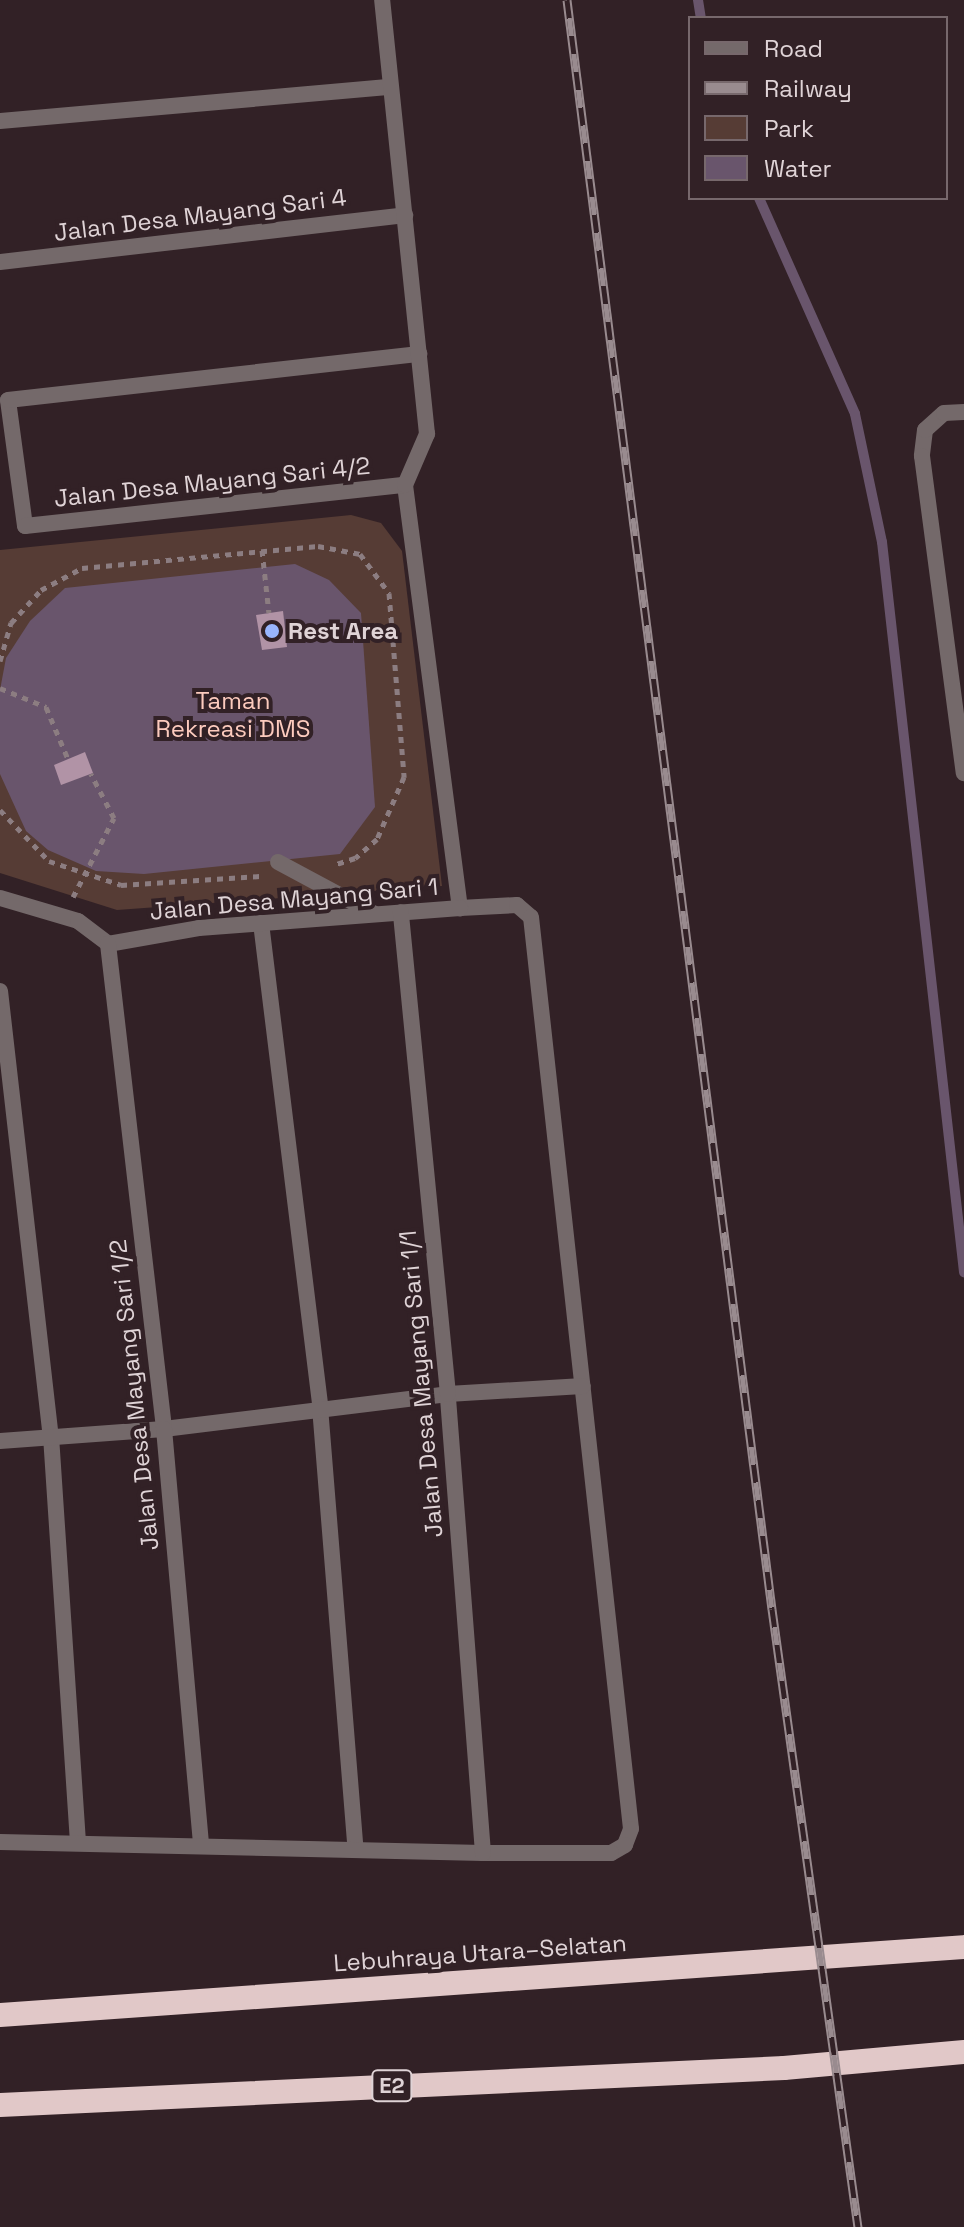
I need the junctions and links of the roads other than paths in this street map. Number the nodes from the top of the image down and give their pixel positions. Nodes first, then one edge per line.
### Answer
1 (382, 0) edge
2 (391, 87) junction
3 (0, 121) edge
4 (405, 215) junction
5 (0, 262) edge
6 (419, 354) junction
7 (964, 412) edge
8 (405, 485) junction
9 (964, 773) edge
10 (278, 862) dead end
11 (0, 898) edge
12 (460, 908) junction
13 (401, 912) junction
14 (375, 914) junction
15 (261, 923) junction
16 (108, 944) junction
17 (0, 991) edge
18 (583, 1386) junction
19 (448, 1394) junction
20 (320, 1407) junction
21 (164, 1429) junction
22 (51, 1436) junction
23 (0, 1441) edge
24 (0, 1842) edge
25 (78, 1842) junction
26 (201, 1843) junction
27 (355, 1846) junction
28 (483, 1853) junction
29 (964, 1947) edge
30 (0, 2015) edge
31 (964, 2052) edge
32 (0, 2105) edge

1 - 2 street
2 - 3 street
2 - 4 street
4 - 5 street, Jalan Desa Mayang Sari 4
4 - 6 street
6 - 8 street
6 - 8 street, Jalan Desa Mayang Sari 4/2
7 - 9 street
8 - 12 street
10 - 14 street
11 - 16 street
12 - 13 street, Jalan Desa Mayang Sari 1
12 - 18 street, Jalan Desa Mayang Sari 1
13 - 14 street, Jalan Desa Mayang Sari 1
13 - 19 street, Jalan Desa Mayang Sari 1/1
14 - 15 street, Jalan Desa Mayang Sari 1
15 - 16 street, Jalan Desa Mayang Sari 1
15 - 20 street
16 - 21 street, Jalan Desa Mayang Sari 1/2
17 - 22 street
18 - 19 street
18 - 28 street, Jalan Desa Mayang Sari 1
19 - 20 street
19 - 28 street, Jalan Desa Mayang Sari 1/1
20 - 21 street
20 - 27 street
21 - 22 street
21 - 26 street, Jalan Desa Mayang Sari 1/2
22 - 23 street
22 - 25 street
24 - 25 street
25 - 26 street
26 - 27 street
27 - 28 street
29 - 30 highway, Lebuhraya Utara–Selatan
31 - 32 highway, E2

